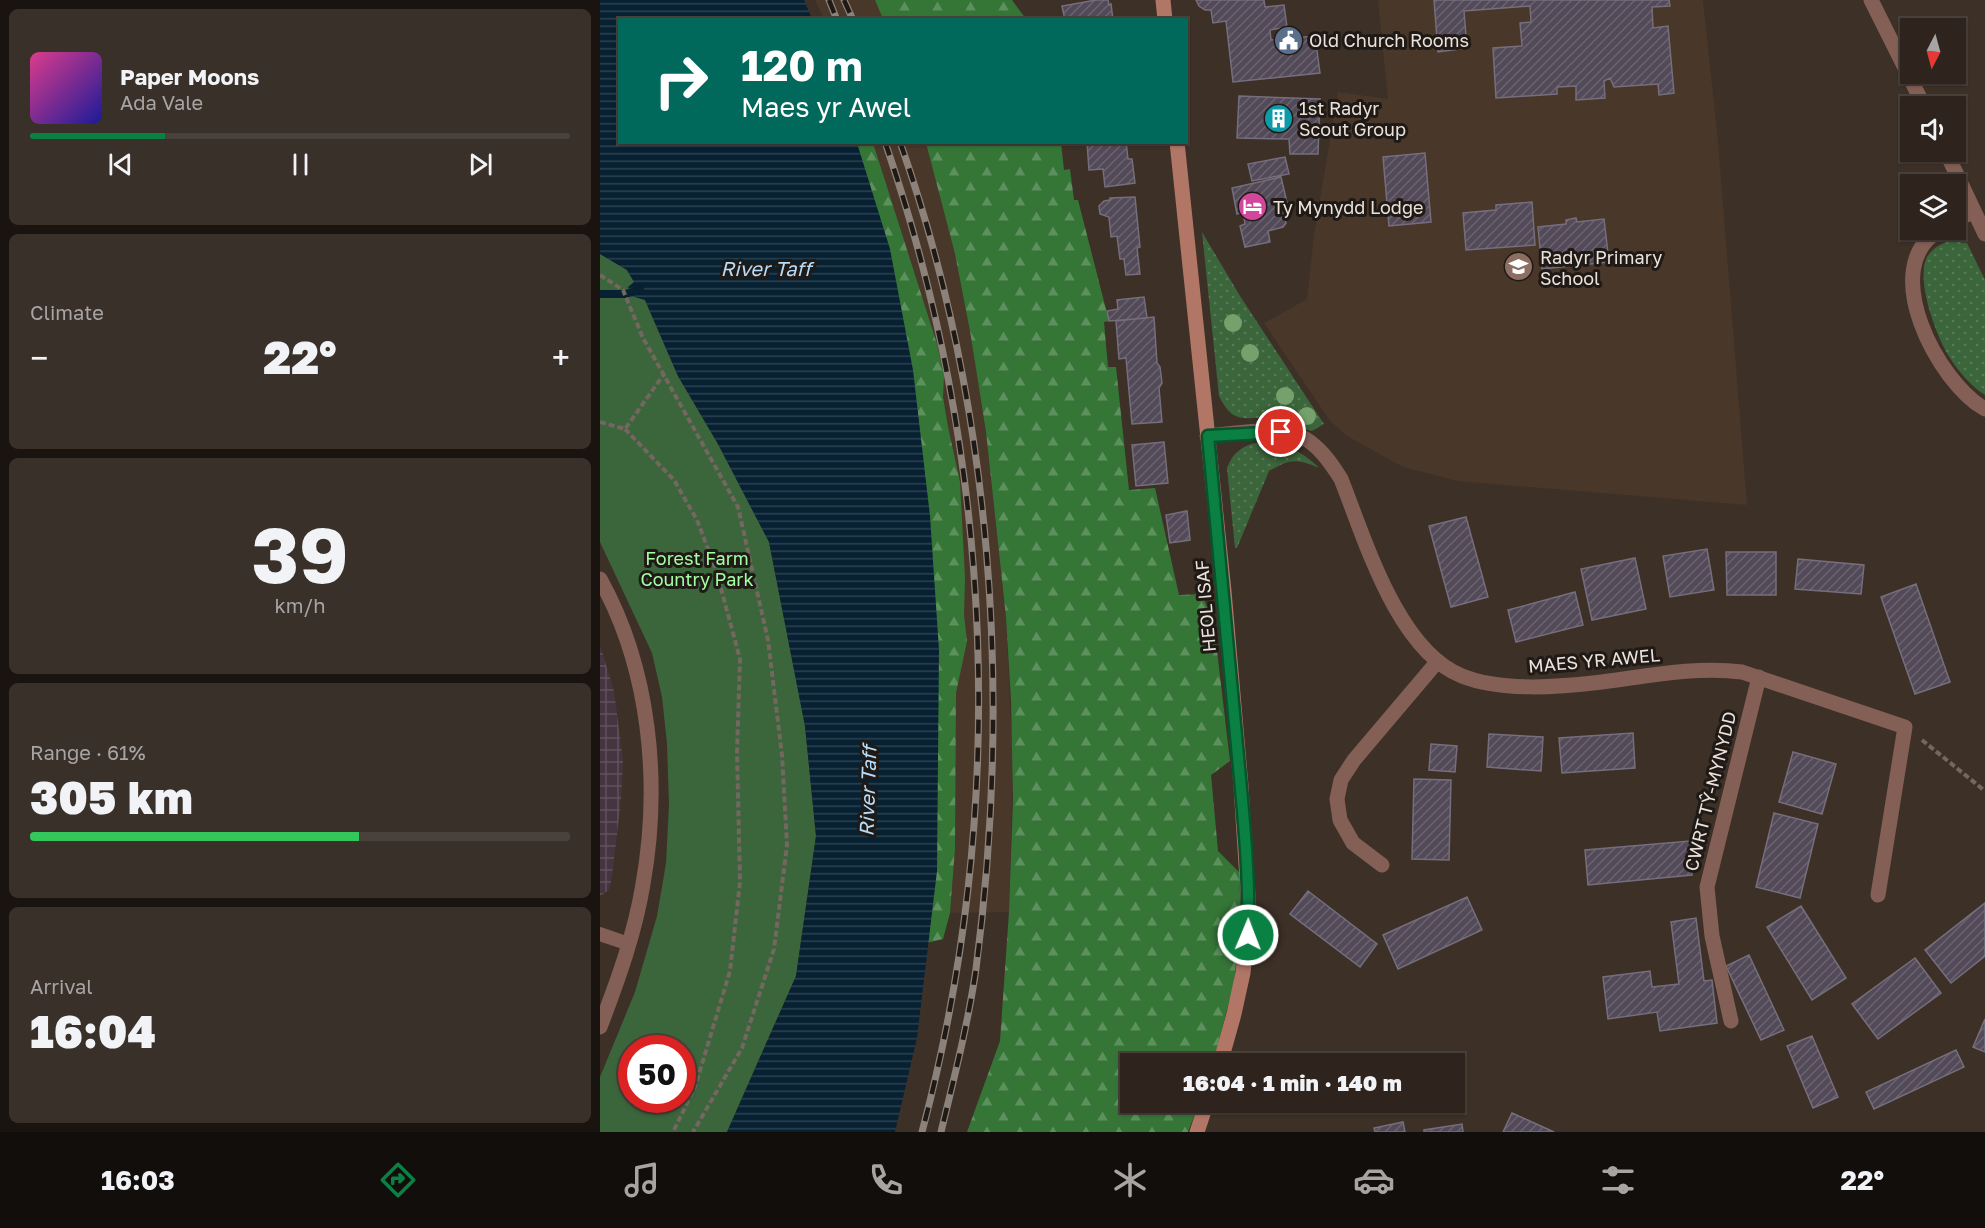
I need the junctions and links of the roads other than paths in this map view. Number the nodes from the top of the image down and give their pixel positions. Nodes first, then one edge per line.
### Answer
1 (1163, 0) edge
2 (1871, 0) edge
3 (1165, 18) edge
4 (1919, 96) edge
5 (1178, 144) edge
6 (1951, 162) edge
7 (1974, 211) junction
8 (1966, 215) edge
9 (1985, 234) edge
10 (1927, 240) edge
11 (1985, 409) edge
12 (1208, 436) junction
13 (600, 579) edge
14 (1437, 662) junction
15 (1759, 677) junction
16 (1382, 865) dead end
17 (1878, 895) dead end
18 (600, 934) edge
19 (629, 944) junction
20 (1731, 1021) dead end
21 (600, 1027) edge
22 (1223, 1053) edge
23 (1203, 1113) edge
24 (1197, 1132) edge

1 - 3 main road
2 - 4 street
5 - 12 main road, HEOL ISAF
6 - 7 street
7 - 8 street
7 - 9 street
10 - 11 street
12 - 14 street, MAES YR AWEL
12 - 22 main road, HEOL ISAF
13 - 19 street
14 - 15 street, MAES YR AWEL
14 - 16 street
15 - 17 street, MAES YR AWEL
15 - 20 street, CWRT TŶ-MYNYDD
18 - 19 lane
19 - 21 street
23 - 24 main road

